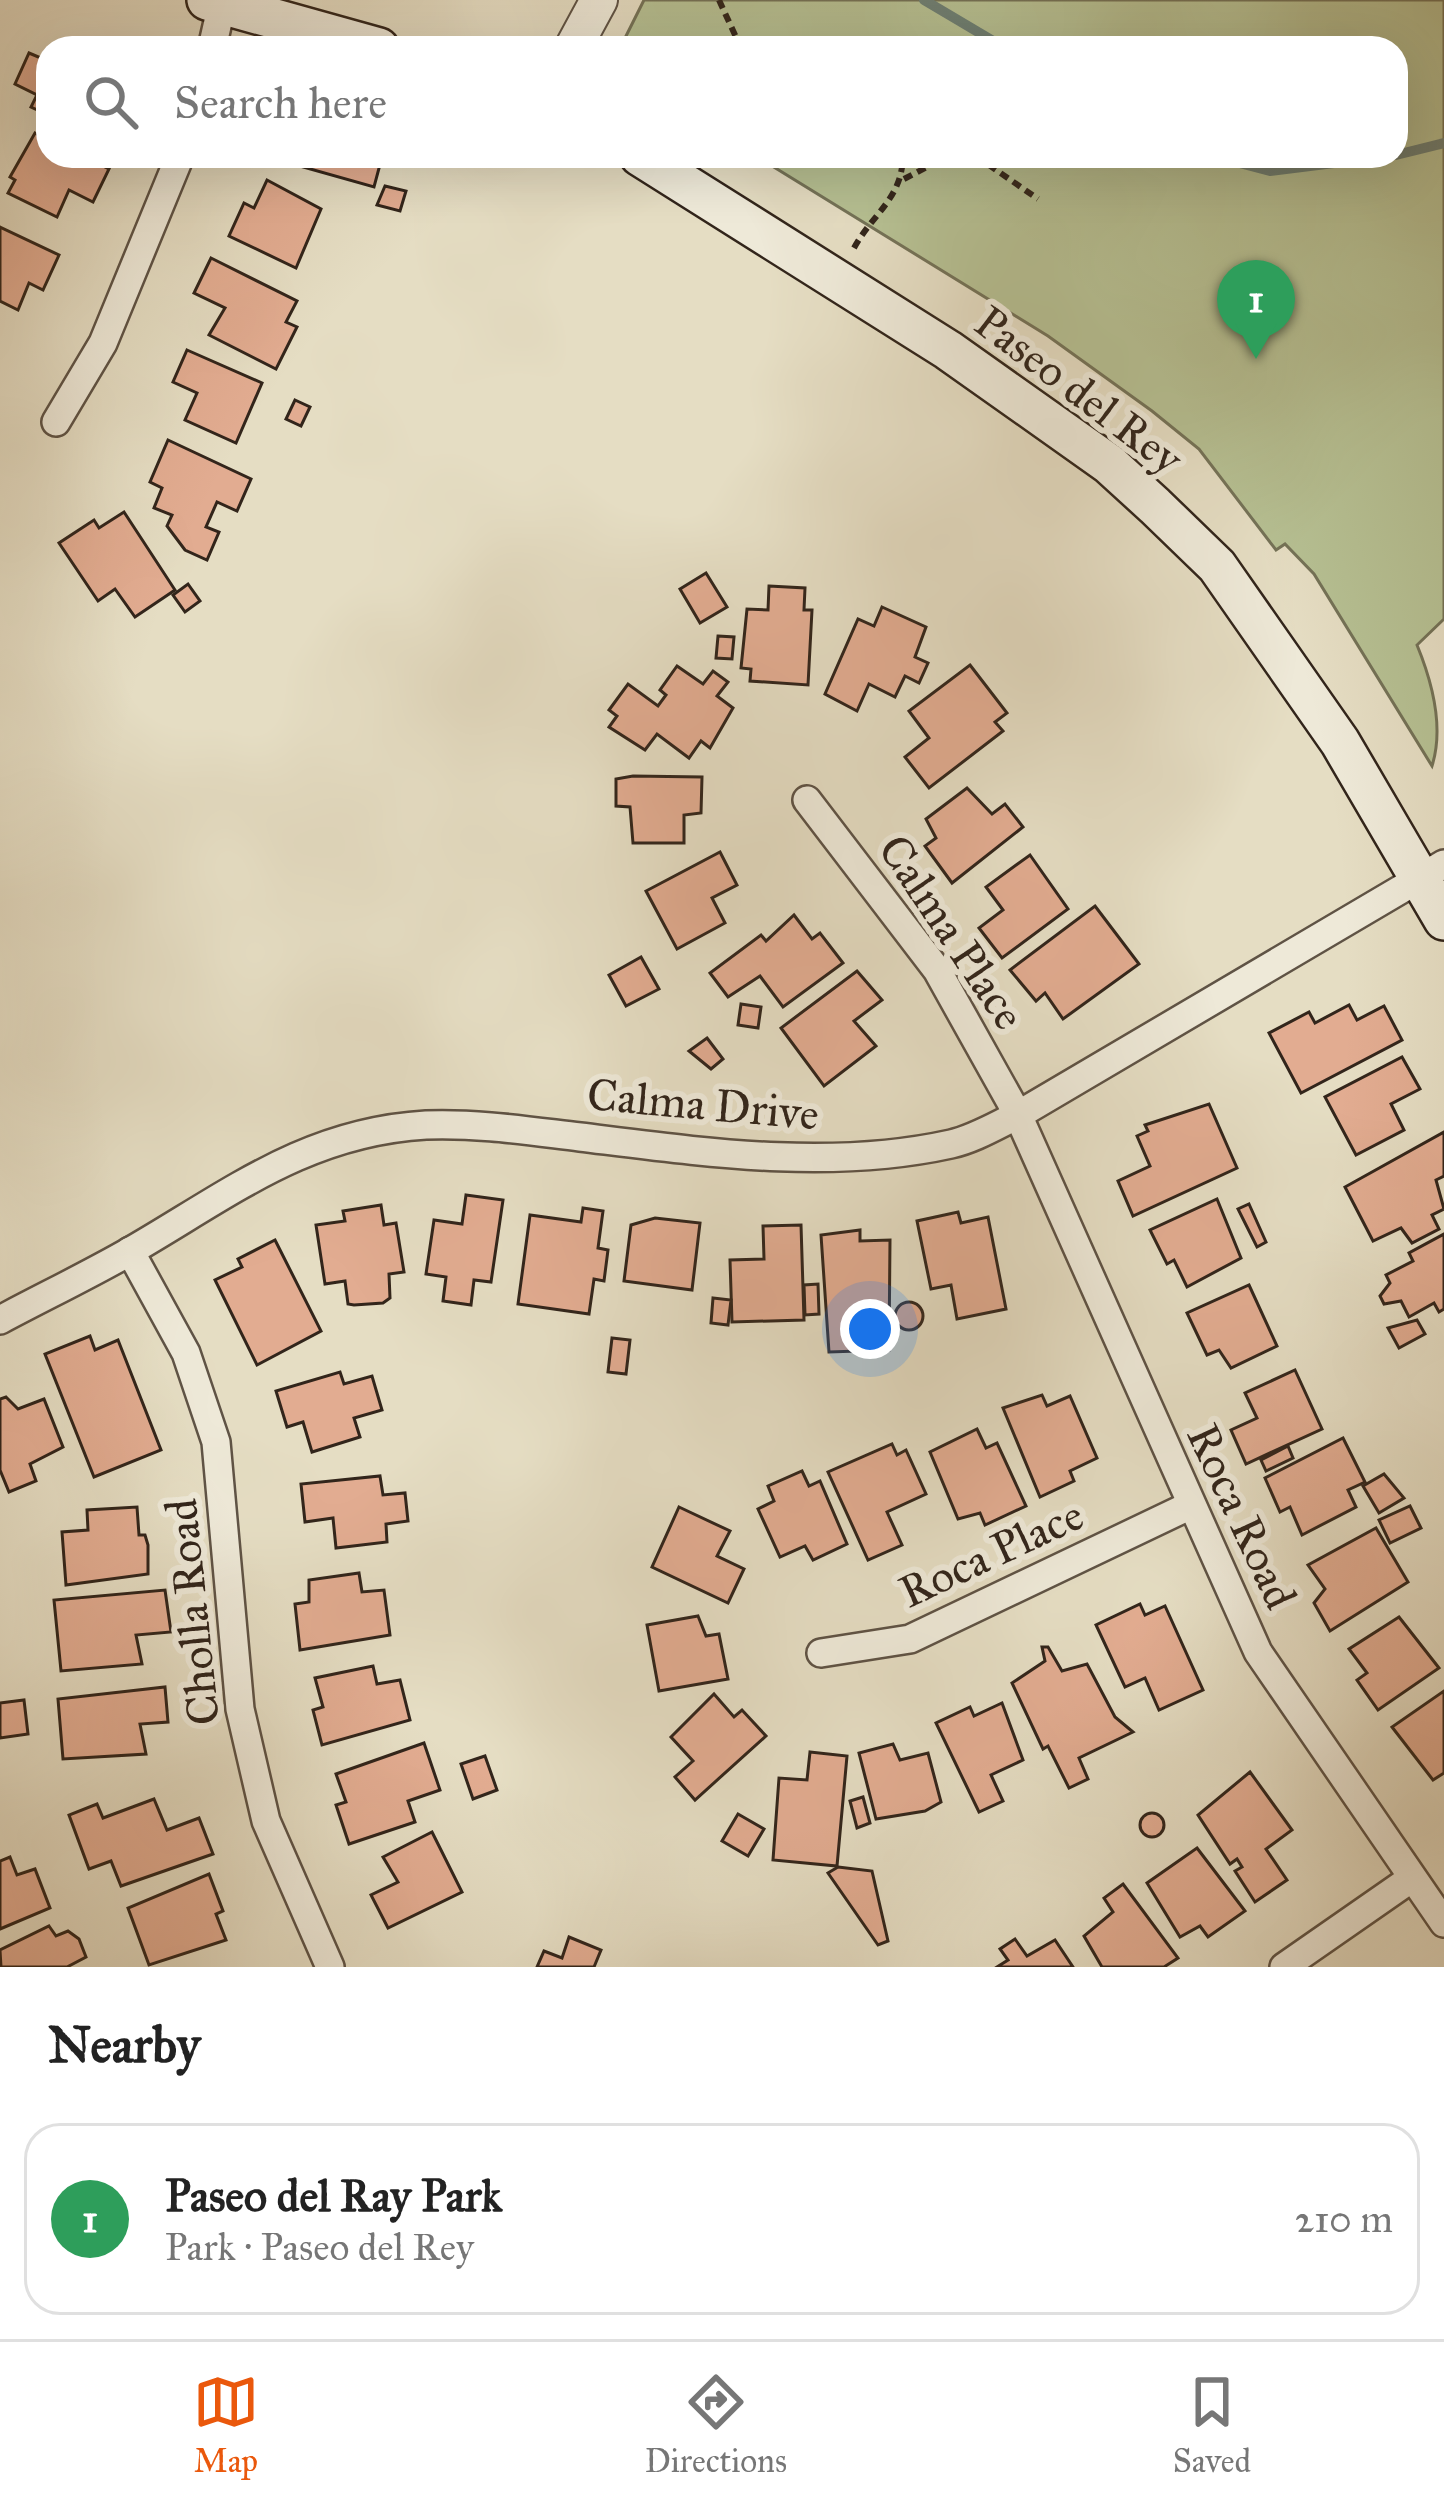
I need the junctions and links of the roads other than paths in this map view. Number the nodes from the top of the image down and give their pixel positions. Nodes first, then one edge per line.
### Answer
1 (599, 0) edge
2 (215, 2) edge
3 (213, 36) edge
4 (336, 36) edge
5 (580, 36) edge
6 (174, 168) edge
7 (659, 168) edge
8 (56, 422) dead end
9 (807, 800) dead end
10 (1432, 871) edge
11 (1444, 920) edge
12 (1018, 1115) junction
13 (130, 1251) junction
14 (0, 1320) edge
15 (1190, 1506) junction
16 (821, 1653) dead end
17 (1412, 1878) junction
18 (1444, 1922) edge
19 (330, 1967) edge
20 (1284, 1967) edge

1 - 5 street
2 - 3 street
2 - 4 main road
6 - 8 street
7 - 10 main road, Paseo del Rey
9 - 12 street, Calma Place
10 - 11 main road, Paseo del Rey
10 - 12 street, Calma Drive
12 - 13 street, Calma Drive
12 - 15 street, Roca Road
13 - 14 street, Calma Drive
13 - 19 street, Cholla Road
15 - 16 street, Roca Place
15 - 17 street, Roca Road
17 - 18 street, Roca Road
17 - 20 street

